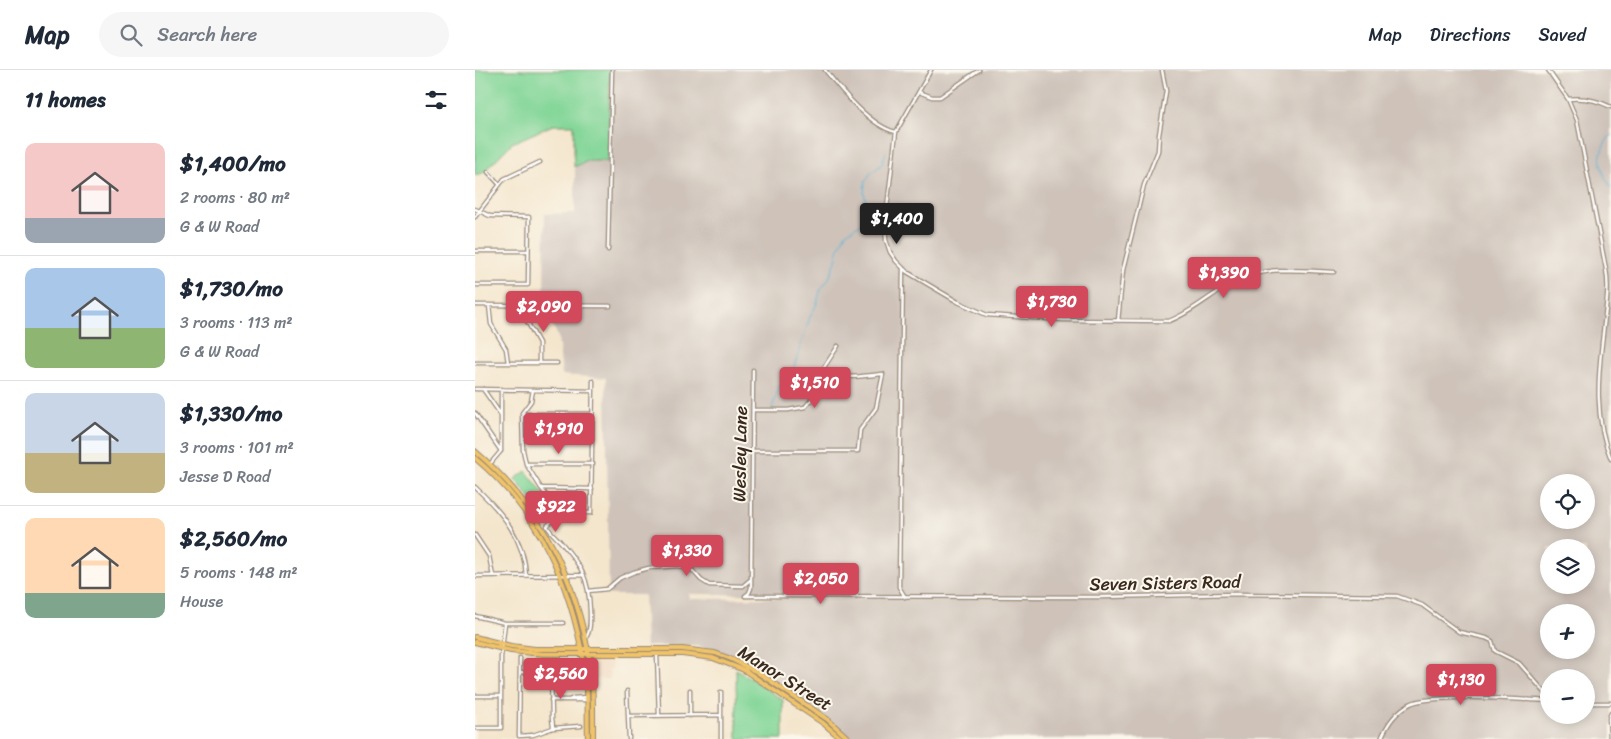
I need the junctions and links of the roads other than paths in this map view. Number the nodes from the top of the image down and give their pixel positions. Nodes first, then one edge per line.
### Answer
1 (612, 70) edge
2 (825, 70) edge
3 (931, 70) edge
4 (979, 70) edge
5 (1162, 70) edge
6 (1548, 70) edge
7 (919, 92) junction
8 (1568, 99) junction
9 (1611, 107) edge
10 (896, 132) junction
11 (540, 162) dead end
12 (488, 172) dead end
13 (499, 184) junction
14 (475, 209) edge
15 (479, 212) junction
16 (475, 217) edge
17 (609, 250) dead end
18 (475, 251) edge
19 (528, 251) junction
20 (903, 268) junction
21 (1334, 272) dead end
22 (475, 285) edge
23 (475, 305) edge
24 (489, 305) junction
25 (522, 305) junction
26 (609, 306) dead end
27 (1119, 321) junction
28 (838, 346) dead end
29 (475, 363) edge
30 (508, 363) junction
31 (539, 363) junction
32 (557, 363) dead end
33 (753, 370) dead end
34 (821, 372) junction
35 (593, 381) dead end
36 (475, 389) edge
37 (482, 389) junction
38 (501, 389) junction
39 (533, 390) junction
40 (593, 391) junction
41 (753, 410) junction
42 (475, 413) edge
43 (522, 414) junction
44 (592, 414) junction
45 (502, 417) junction
46 (523, 438) junction
47 (593, 439) junction
48 (475, 451) edge
49 (753, 451) junction
50 (501, 452) junction
51 (475, 458) edge
52 (1611, 458) edge
53 (489, 464) junction
54 (526, 464) junction
55 (593, 464) junction
56 (494, 476) junction
57 (504, 478) junction
58 (475, 486) edge
59 (541, 488) junction
60 (592, 489) junction
61 (560, 513) junction
62 (475, 536) edge
63 (584, 575) junction
64 (475, 576) edge
65 (493, 576) junction
66 (526, 576) junction
67 (561, 576) junction
68 (567, 576) junction
69 (751, 579) junction
70 (588, 590) junction
71 (745, 596) joint
72 (905, 597) junction
73 (475, 616) edge
74 (505, 623) junction
75 (563, 623) dead end
76 (475, 637) edge
77 (586, 638) junction
78 (475, 642) edge
79 (503, 647) junction
80 (581, 649) junction
81 (587, 649) junction
82 (583, 654) junction
83 (657, 654) junction
84 (588, 655) junction
85 (520, 658) dead end
86 (520, 672) junction
87 (551, 674) junction
88 (578, 674) dead end
89 (1540, 686) edge
90 (690, 690) dead end
91 (627, 691) dead end
92 (721, 692) dead end
93 (475, 696) edge
94 (501, 696) junction
95 (587, 699) junction
96 (551, 700) junction
97 (1540, 700) edge
98 (1595, 703) edge
99 (1611, 703) edge
100 (1611, 712) edge
101 (721, 715) junction
102 (628, 716) junction
103 (659, 716) junction
104 (690, 716) junction
105 (581, 726) dead end
106 (475, 728) edge
107 (553, 728) junction
108 (587, 739) edge
109 (593, 739) edge
110 (629, 739) edge
111 (721, 739) edge
112 (842, 739) edge
113 (849, 739) edge
114 (1381, 739) edge
115 (1610, 739) edge

1 - 17 street
2 - 10 street
3 - 7 street
4 - 7 street
5 - 27 street
6 - 8 street
7 - 10 street
8 - 9 street
8 - 52 street
10 - 20 street
11 - 13 street
12 - 13 street
13 - 15 street
14 - 15 street
15 - 16 street
15 - 19 street
18 - 19 street
19 - 22 street
20 - 27 street
20 - 72 street
21 - 27 street
23 - 24 street
24 - 25 street
24 - 30 street
25 - 26 street
25 - 31 street
28 - 34 street
29 - 30 street
30 - 31 street
31 - 32 street
33 - 41 street, Wesley Lane
34 - 41 street
34 - 49 street
35 - 40 street
36 - 37 street
37 - 38 street
37 - 45 street
38 - 39 street
38 - 45 street
39 - 40 street
39 - 43 street
40 - 44 street
41 - 49 street, Wesley Lane
42 - 50 street
43 - 44 street
43 - 46 street
44 - 47 street
45 - 50 street
46 - 47 street
46 - 54 street
47 - 55 street
48 - 53 main road
49 - 69 street, Wesley Lane
50 - 53 street
51 - 56 main road
53 - 57 main road
54 - 55 street
54 - 59 street
55 - 60 street
56 - 57 main road
56 - 67 main road
57 - 68 main road
58 - 66 street
59 - 60 street
59 - 61 street
60 - 61 street
61 - 63 street
62 - 65 street
63 - 68 street
63 - 70 street
64 - 65 street
65 - 66 street
66 - 67 street
67 - 68 street
67 - 80 main road
68 - 77 main road
69 - 70 street
69 - 71 street, Wesley Lane
70 - 77 street
71 - 72 street, Seven Sisters Road
72 - 89 street, Seven Sisters Road
73 - 74 street
74 - 75 street
74 - 79 street
76 - 79 main road
77 - 81 main road
78 - 79 main road
79 - 80 main road, Manor Street
79 - 82 main road, Manor Street
79 - 94 street
80 - 81 main road, Manor Street
80 - 82 main road
81 - 84 main road
81 - 113 main road, Manor Street
82 - 84 main road, Manor Street
82 - 95 main road
83 - 84 main road, Manor Street
83 - 103 street
83 - 112 main road, Manor Street
84 - 109 main road
85 - 86 street
86 - 87 street
86 - 107 street
87 - 88 street
87 - 96 street
90 - 104 street
91 - 102 street
92 - 101 street
93 - 94 street
94 - 106 street
95 - 96 street
95 - 108 main road
96 - 107 street
97 - 114 street
98 - 99 street
100 - 115 street
101 - 104 street
101 - 111 street
102 - 103 street
102 - 110 street
103 - 104 street
105 - 107 street

